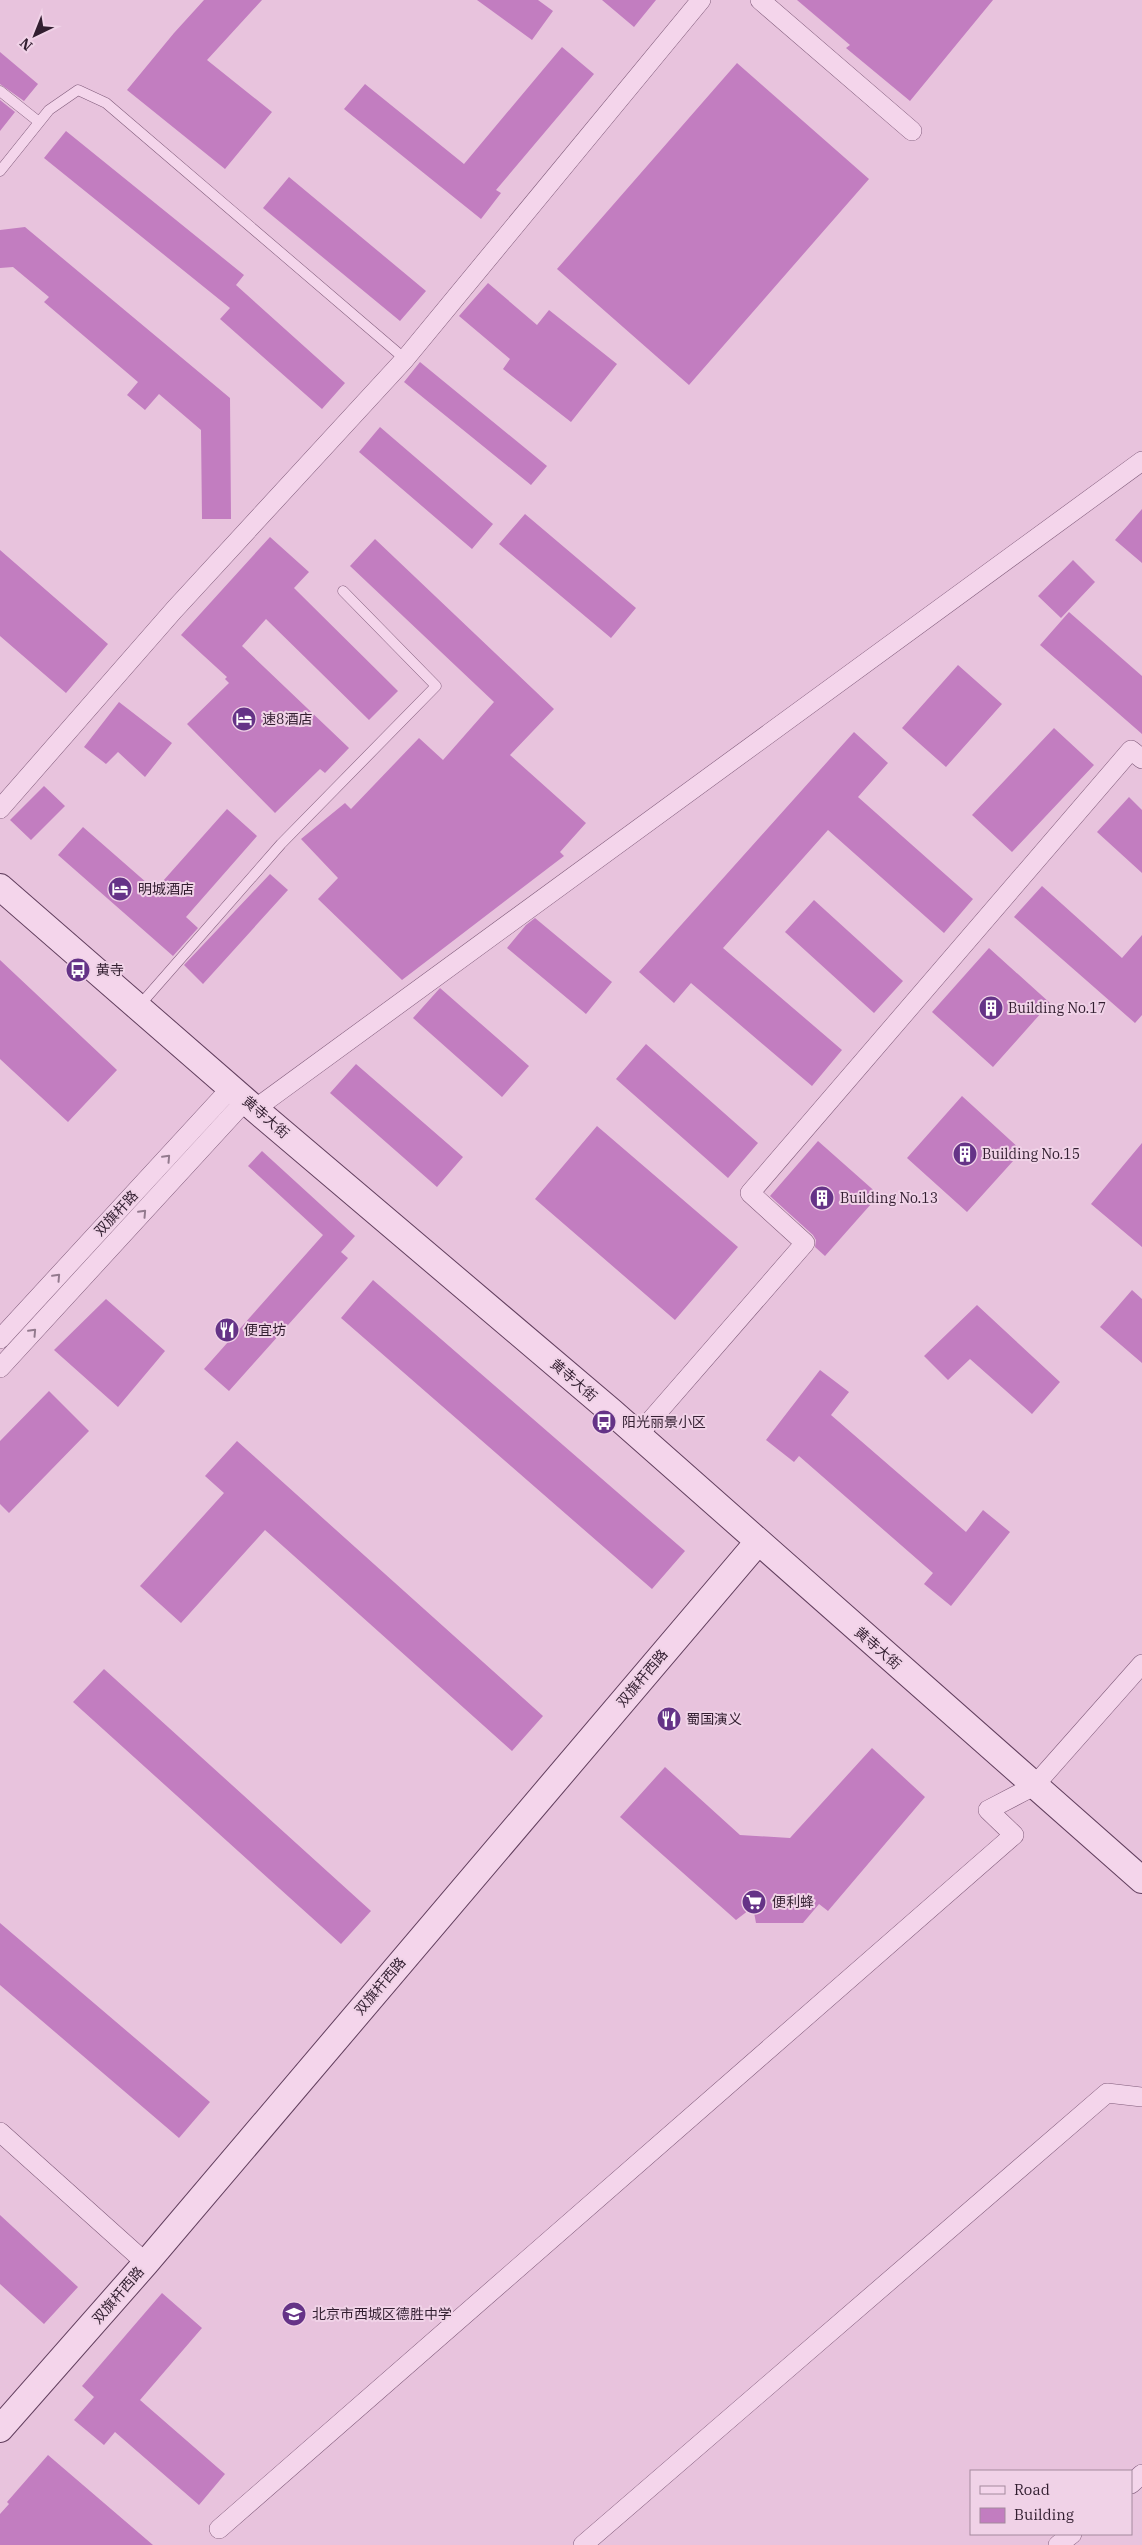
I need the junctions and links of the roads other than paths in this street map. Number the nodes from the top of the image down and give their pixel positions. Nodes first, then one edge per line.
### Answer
1 (701, 0) edge
2 (760, 0) edge
3 (0, 92) edge
4 (39, 122) junction
5 (912, 131) dead end
6 (0, 171) edge
7 (405, 358) junction
8 (1142, 461) edge
9 (343, 590) dead end
10 (1142, 759) edge
11 (0, 809) edge
12 (0, 887) edge
13 (138, 1007) junction
14 (244, 1099) junction
15 (0, 1339) edge
16 (0, 1368) edge
17 (638, 1435) junction
18 (758, 1542) junction
19 (1142, 1664) edge
20 (1034, 1786) junction
21 (1142, 1880) edge
22 (1142, 2097) edge
23 (0, 2132) edge
24 (146, 2263) junction
25 (0, 2428) edge
26 (1142, 2474) edge
27 (1132, 2483) edge
28 (219, 2529) dead end
29 (1071, 2535) edge
30 (583, 2545) edge
31 (1058, 2545) edge

1 - 7 street
2 - 5 street
3 - 4 lane
4 - 6 lane
4 - 7 lane
7 - 11 street
8 - 14 street
9 - 13 lane
10 - 17 street
12 - 13 street, 黄寺大街
13 - 14 street, 黄寺大街
15 -> 14 street, 双旗杆路
16 -> 14 street
14 - 17 street, 黄寺大街
17 - 18 street, 黄寺大街
18 - 20 street, 黄寺大街
18 - 24 street, 双旗杆西路
19 - 20 street
20 - 21 street, 黄寺大街
20 - 28 street
22 - 30 street
23 - 24 street
24 - 25 street, 双旗杆西路
26 - 27 street
29 - 31 street

